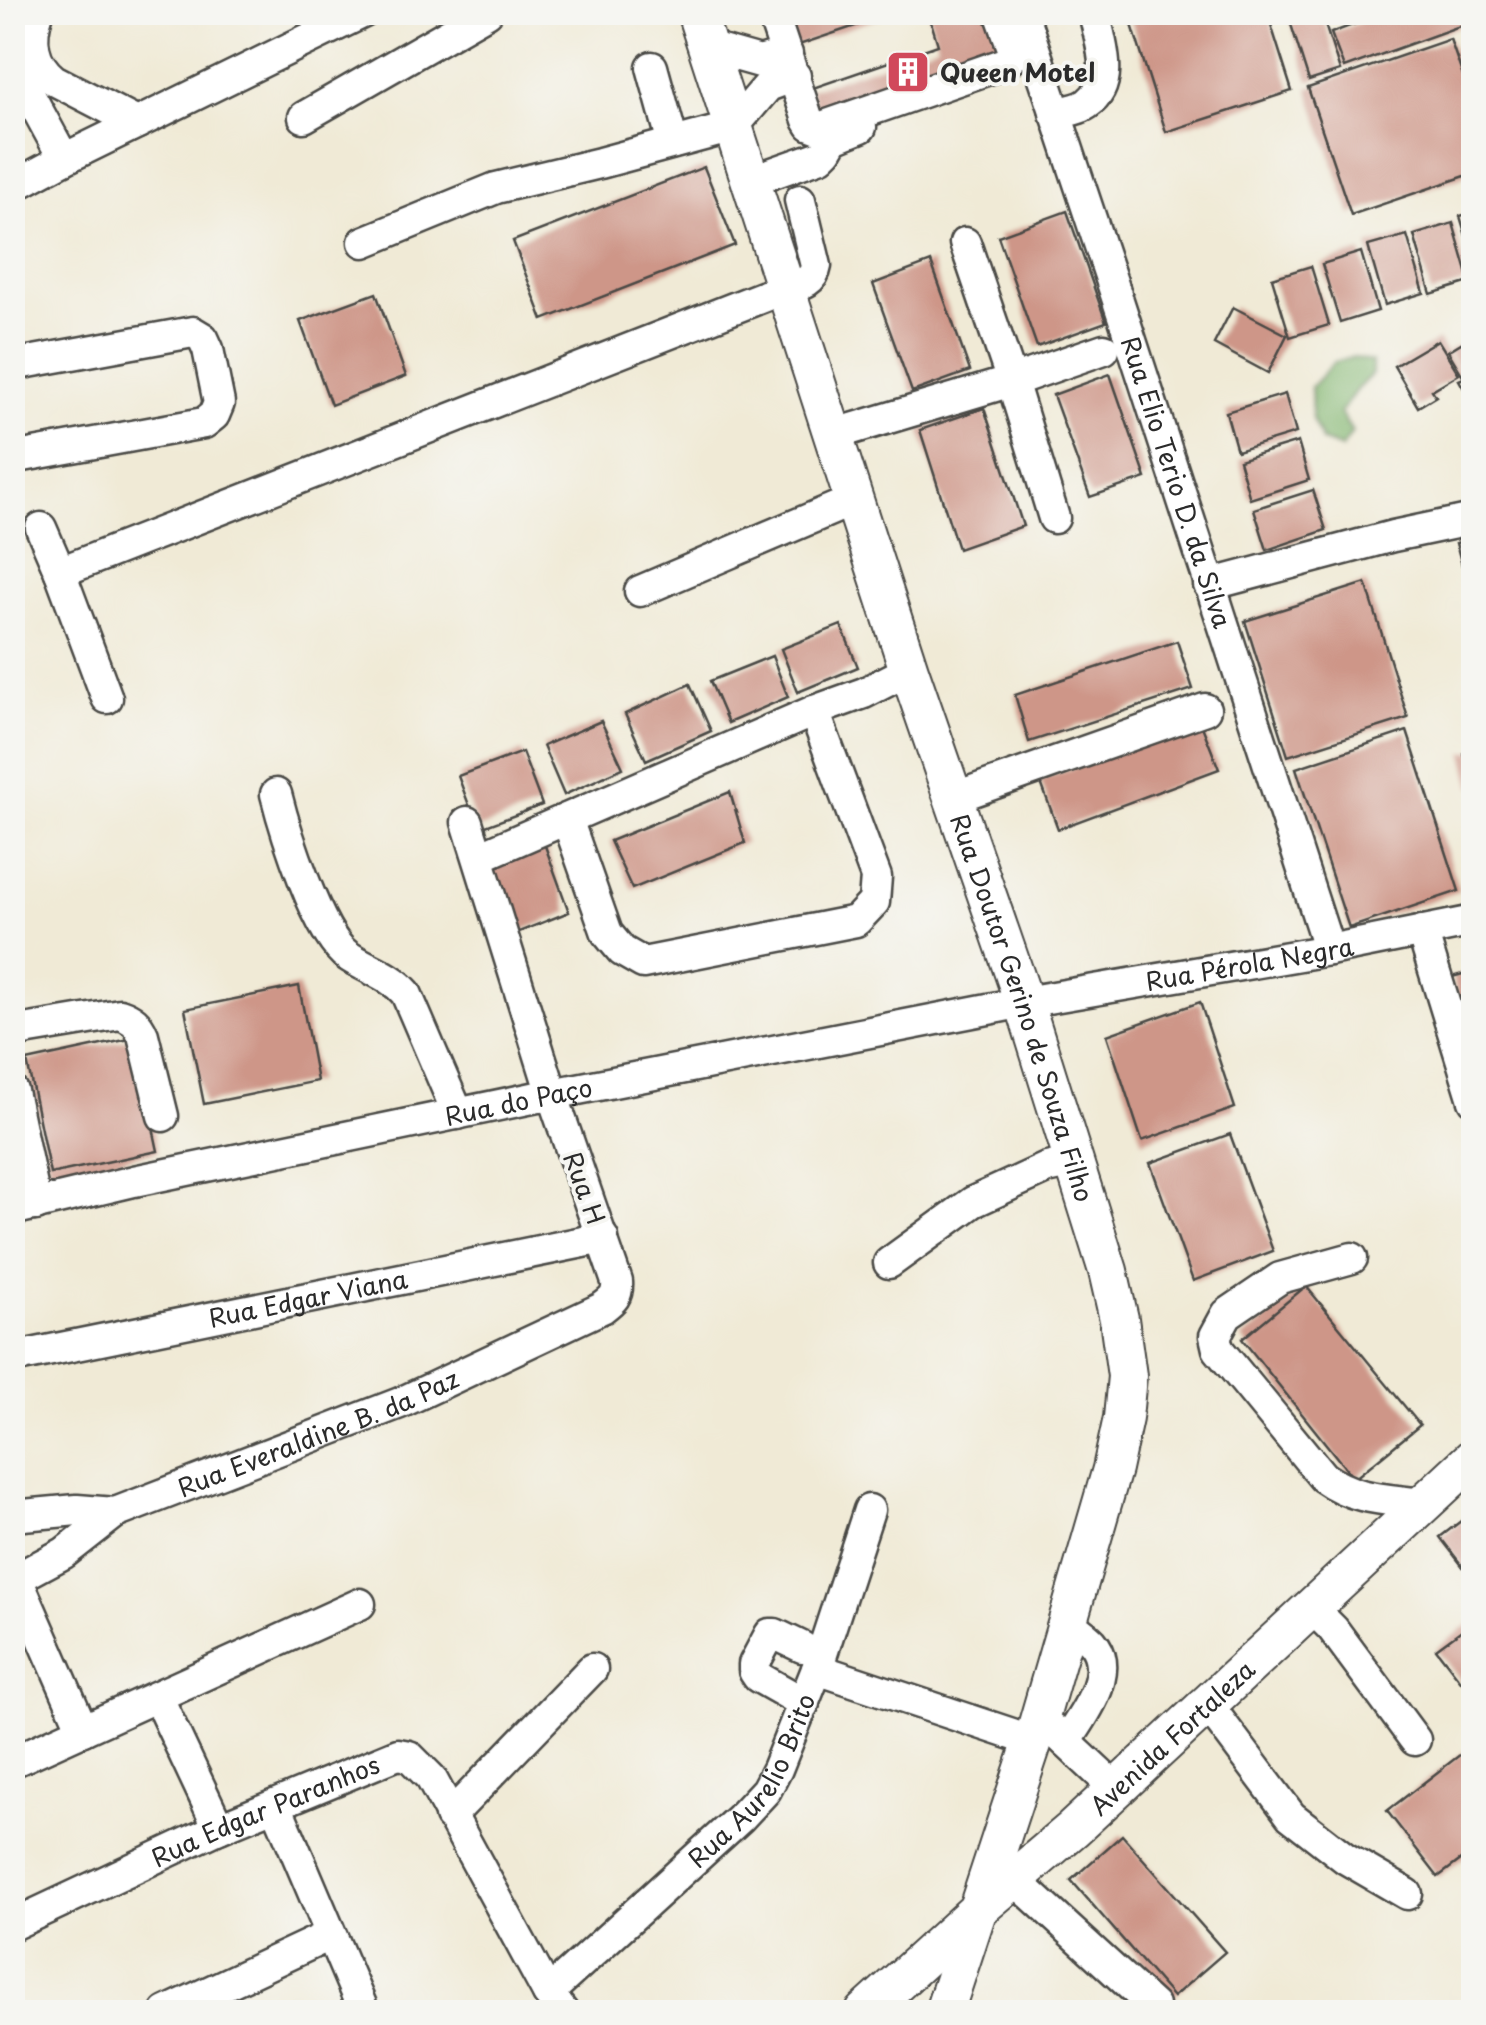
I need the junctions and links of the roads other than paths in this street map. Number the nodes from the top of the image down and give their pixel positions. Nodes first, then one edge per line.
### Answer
1 (38, 12) edge
2 (364, 12) edge
3 (487, 12) edge
4 (776, 12) edge
5 (1000, 12) edge
6 (1022, 12) edge
7 (1094, 12) edge
8 (701, 30) edge
9 (12, 64) edge
10 (791, 65) junction
11 (652, 67) dead end
12 (955, 96) dead end
13 (1056, 113) junction
14 (304, 117) dead end
15 (137, 123) junction
16 (732, 127) junction
17 (672, 143) junction
18 (64, 159) junction
19 (750, 180) junction
20 (12, 187) edge
21 (800, 200) dead end
22 (364, 242) dead end
23 (966, 243) dead end
24 (785, 288) junction
25 (1104, 349) dead end
26 (12, 365) edge
27 (1012, 381) junction
28 (832, 435) junction
29 (12, 458) edge
30 (854, 500) junction
31 (1054, 518) dead end
32 (1474, 520) edge
33 (41, 528) dead end
34 (60, 572) junction
35 (1209, 585) junction
36 (640, 590) dead end
37 (910, 670) junction
38 (107, 698) dead end
39 (1205, 709) dead end
40 (814, 712) junction
41 (276, 794) dead end
42 (954, 798) junction
43 (567, 818) junction
44 (467, 822) dead end
45 (479, 857) junction
46 (1474, 921) edge
47 (1422, 932) junction
48 (1328, 950) junction
49 (1024, 1002) junction
50 (12, 1032) edge
51 (12, 1090) edge
52 (552, 1094) junction
53 (1474, 1100) edge
54 (458, 1114) junction
55 (162, 1116) dead end
56 (1074, 1162) junction
57 (24, 1207) edge
58 (604, 1238) junction
59 (1352, 1258) dead end
60 (890, 1263) dead end
61 (618, 1282) joint
62 (12, 1358) edge
63 (1474, 1457) edge
64 (1423, 1504) junction
65 (869, 1510) dead end
66 (115, 1513) junction
67 (12, 1516) edge
68 (14, 1580) edge
69 (360, 1604) dead end
70 (1312, 1607) junction
71 (810, 1658) junction
72 (592, 1669) dead end
73 (158, 1698) junction
74 (804, 1703) junction
75 (1207, 1704) junction
76 (83, 1730) junction
77 (1046, 1734) junction
78 (1415, 1740) dead end
79 (12, 1762) edge
80 (1116, 1789) junction
81 (1016, 1792) junction
82 (276, 1805) junction
83 (450, 1816) junction
84 (219, 1828) junction
85 (1073, 1828) junction
86 (1014, 1879) junction
87 (1407, 1894) dead end
88 (975, 1912) junction
89 (12, 1925) edge
90 (330, 1935) junction
91 (555, 2003) edge
92 (1154, 2006) dead end
93 (166, 2012) edge
94 (364, 2012) edge
95 (865, 2012) edge
96 (944, 2012) edge

1 - 15 street
2 - 15 street
3 - 14 street
4 - 10 street
5 - 10 street
6 - 13 street, Rua Elio Terio D. da Silva
7 - 13 street
8 - 10 street
8 - 16 main road, Rua Doutor Gerino de Souza Filho
9 - 18 street
10 - 16 street
11 - 17 street
12 - 19 street
13 - 35 street, Rua Elio Terio D. da Silva
15 - 18 street
16 - 17 street
16 - 19 main road, Rua Doutor Gerino de Souza Filho
17 - 22 street
18 - 20 street
19 - 24 main road, Rua Doutor Gerino de Souza Filho
21 - 24 street
23 - 27 street
24 - 28 main road, Rua Doutor Gerino de Souza Filho
24 - 34 street
25 - 27 street
26 - 29 street
27 - 28 street
27 - 31 street
28 - 30 main road, Rua Doutor Gerino de Souza Filho
30 - 36 street
30 - 37 main road, Rua Doutor Gerino de Souza Filho
32 - 35 street
33 - 34 street
34 - 38 street
35 - 48 street, Rua Elio Terio D. da Silva
37 - 40 street
37 - 42 main road, Rua Doutor Gerino de Souza Filho
39 - 42 street
40 - 43 street
40 - 43 street
41 - 54 street
42 - 49 main road, Rua Doutor Gerino de Souza Filho
43 - 45 street
44 - 45 street, Rua H
45 - 52 street, Rua H
46 - 47 street, Rua Pérola Negra
47 - 48 street, Rua Pérola Negra
47 - 53 street
48 - 49 street, Rua Pérola Negra
49 - 52 street, Rua do Paço
49 - 56 main road, Rua Doutor Gerino de Souza Filho
50 - 55 street
51 - 57 street
52 - 54 street, Rua do Paço
52 - 58 street, Rua H
54 - 57 street, Rua do Paço
56 - 60 street
56 - 77 main road, Rua Doutor Gerino de Souza Filho
58 - 61 street, Rua H
58 - 62 street, Rua Edgar Viana
59 - 64 street
61 - 66 street, Rua Everaldine B. da Paz
63 - 64 main road, Avenida Fortaleza
64 - 70 main road, Avenida Fortaleza
65 - 71 street, Rua Aurelio Brito
66 - 67 street
66 - 68 street, Rua Everaldine B. da Paz
68 - 76 street
69 - 73 street
70 - 75 main road, Avenida Fortaleza
70 - 78 street
71 - 74 street, Rua Aurelio Brito
71 - 74 street
71 - 77 street
72 - 83 street
73 - 76 street
73 - 84 street
74 - 91 street, Rua Aurelio Brito
75 - 80 main road, Avenida Fortaleza
75 - 87 street
76 - 79 street
77 - 80 street
77 - 81 main road, Rua Doutor Gerino de Souza Filho
80 - 85 main road, Avenida Fortaleza
81 - 85 main road
81 - 88 main road, Rua Doutor Gerino de Souza Filho
82 - 83 street, Rua Edgar Paranhos
82 - 84 street, Rua Edgar Paranhos
82 - 90 street
83 - 91 street, Rua Edgar Paranhos
84 - 89 street, Rua Edgar Paranhos
85 - 86 main road, Avenida Fortaleza
86 - 88 main road, Avenida Fortaleza
86 - 92 street
88 - 95 main road, Avenida Fortaleza
88 - 96 main road, Rua Doutor Gerino de Souza Filho
90 - 93 street
90 - 94 street

